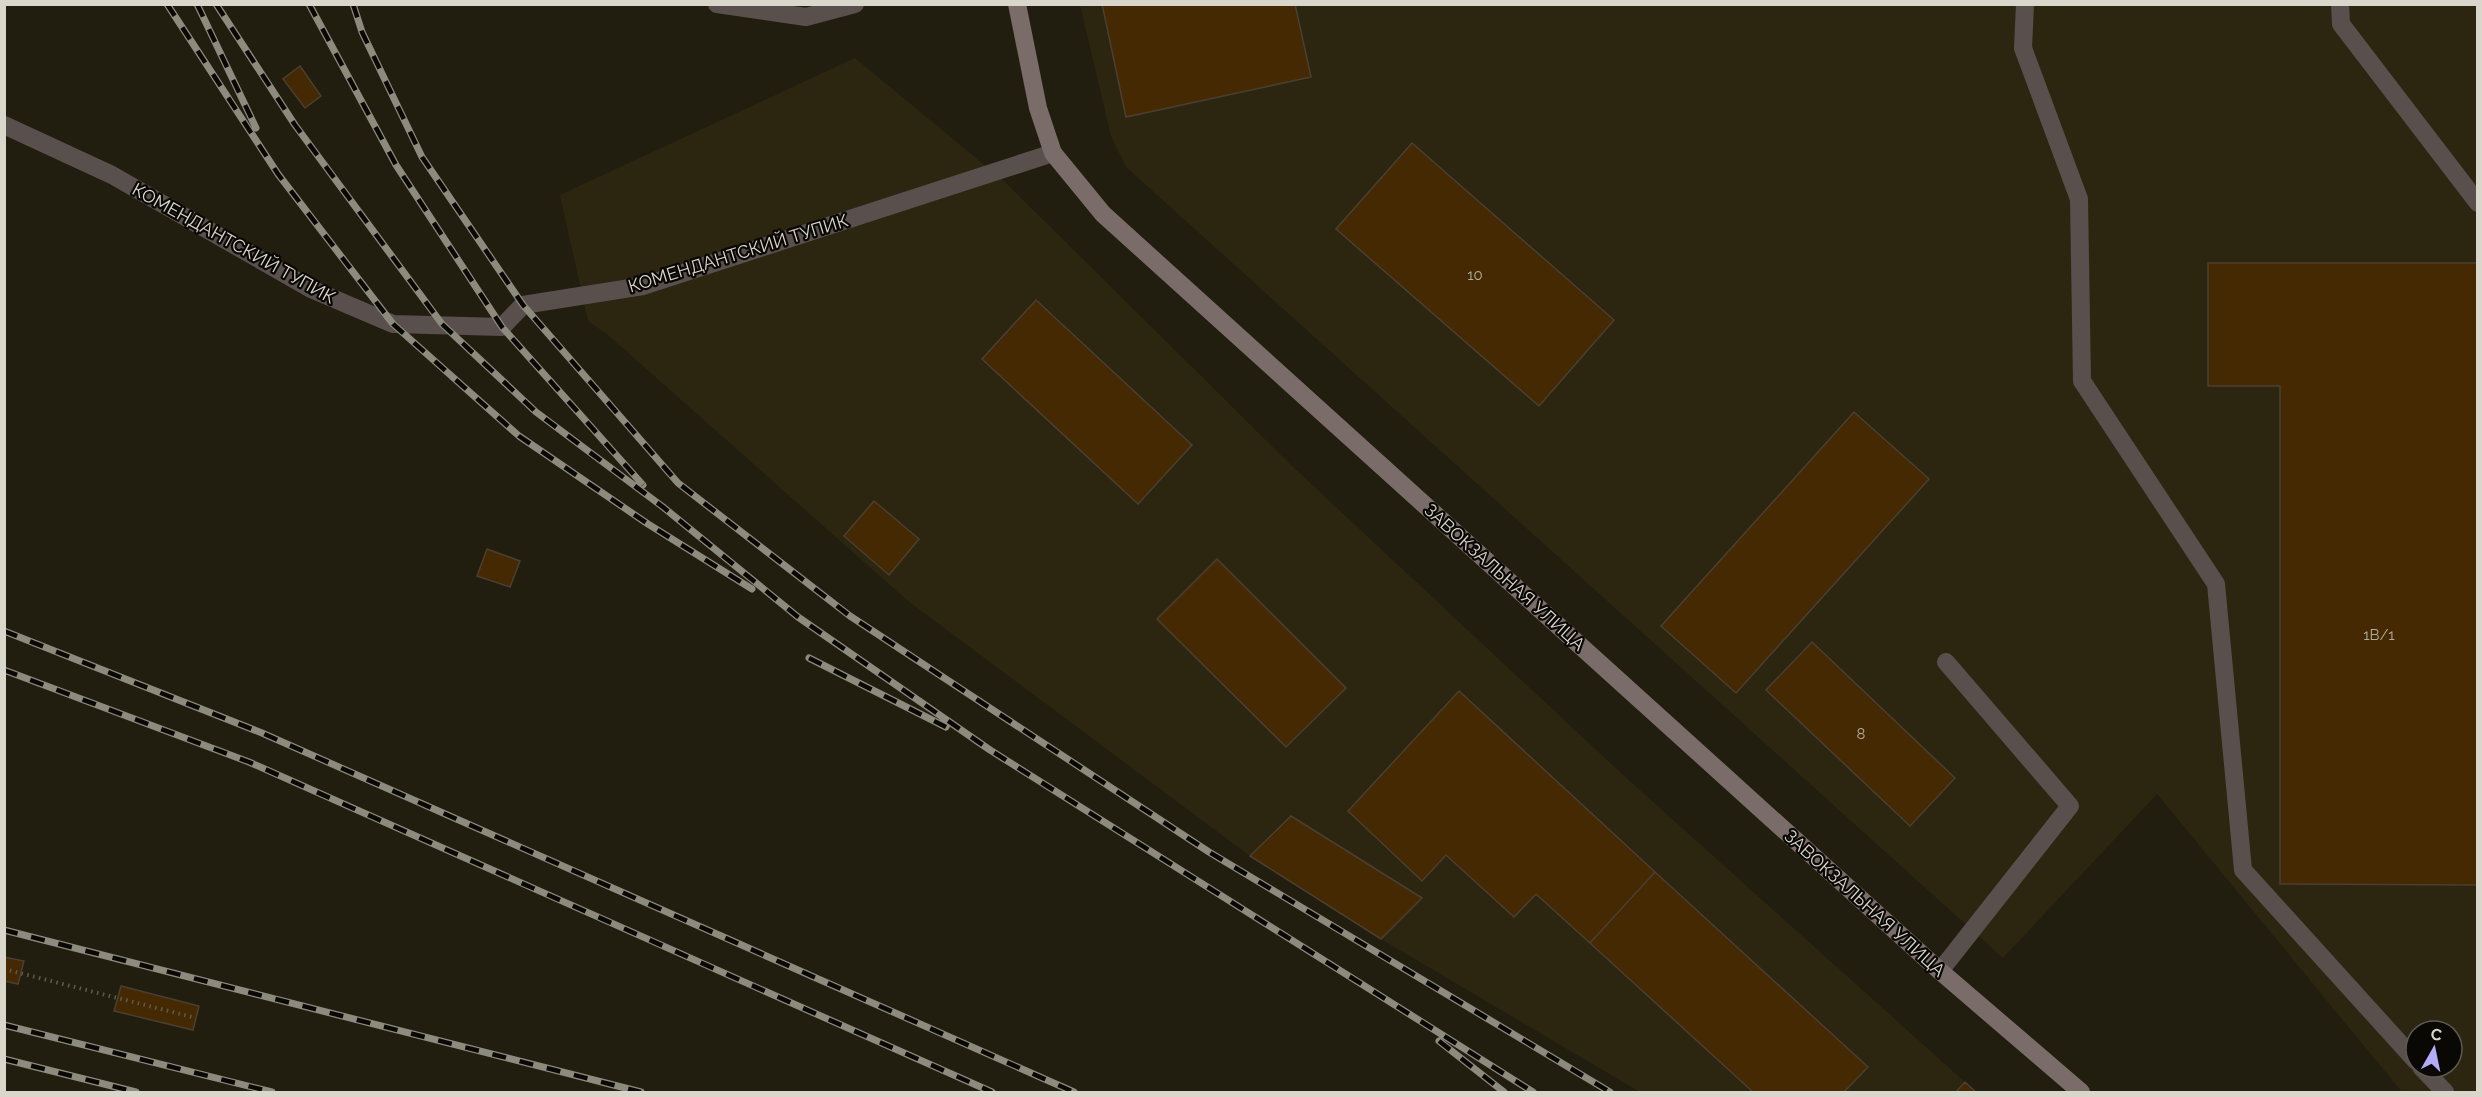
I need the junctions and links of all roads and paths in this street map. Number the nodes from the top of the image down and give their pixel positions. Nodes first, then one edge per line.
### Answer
1 (717, 4) edge
2 (855, 4) edge
3 (1017, 4) edge
4 (2025, 4) edge
5 (2340, 4) edge
6 (4, 125) edge
7 (1053, 153) junction
8 (2478, 203) edge
9 (1946, 662) dead end
10 (4, 969) edge
11 (1940, 971) junction
12 (196, 1018) dead end
13 (2404, 1048) edge
14 (2433, 1079) edge
15 (2081, 1092) edge
16 (2445, 1092) edge

1 - 2 street
3 - 7 main road, ЗАВОКЗАЛЬНАЯ УЛИЦА
4 - 13 street
5 - 8 street
6 - 7 street, КОМЕНДАНТСКИЙ ТУПИК
7 - 11 main road, ЗАВОКЗАЛЬНАЯ УЛИЦА
9 - 11 street
10 - 12 path
11 - 15 main road, ЗАВОКЗАЛЬНАЯ УЛИЦА
14 - 16 street

